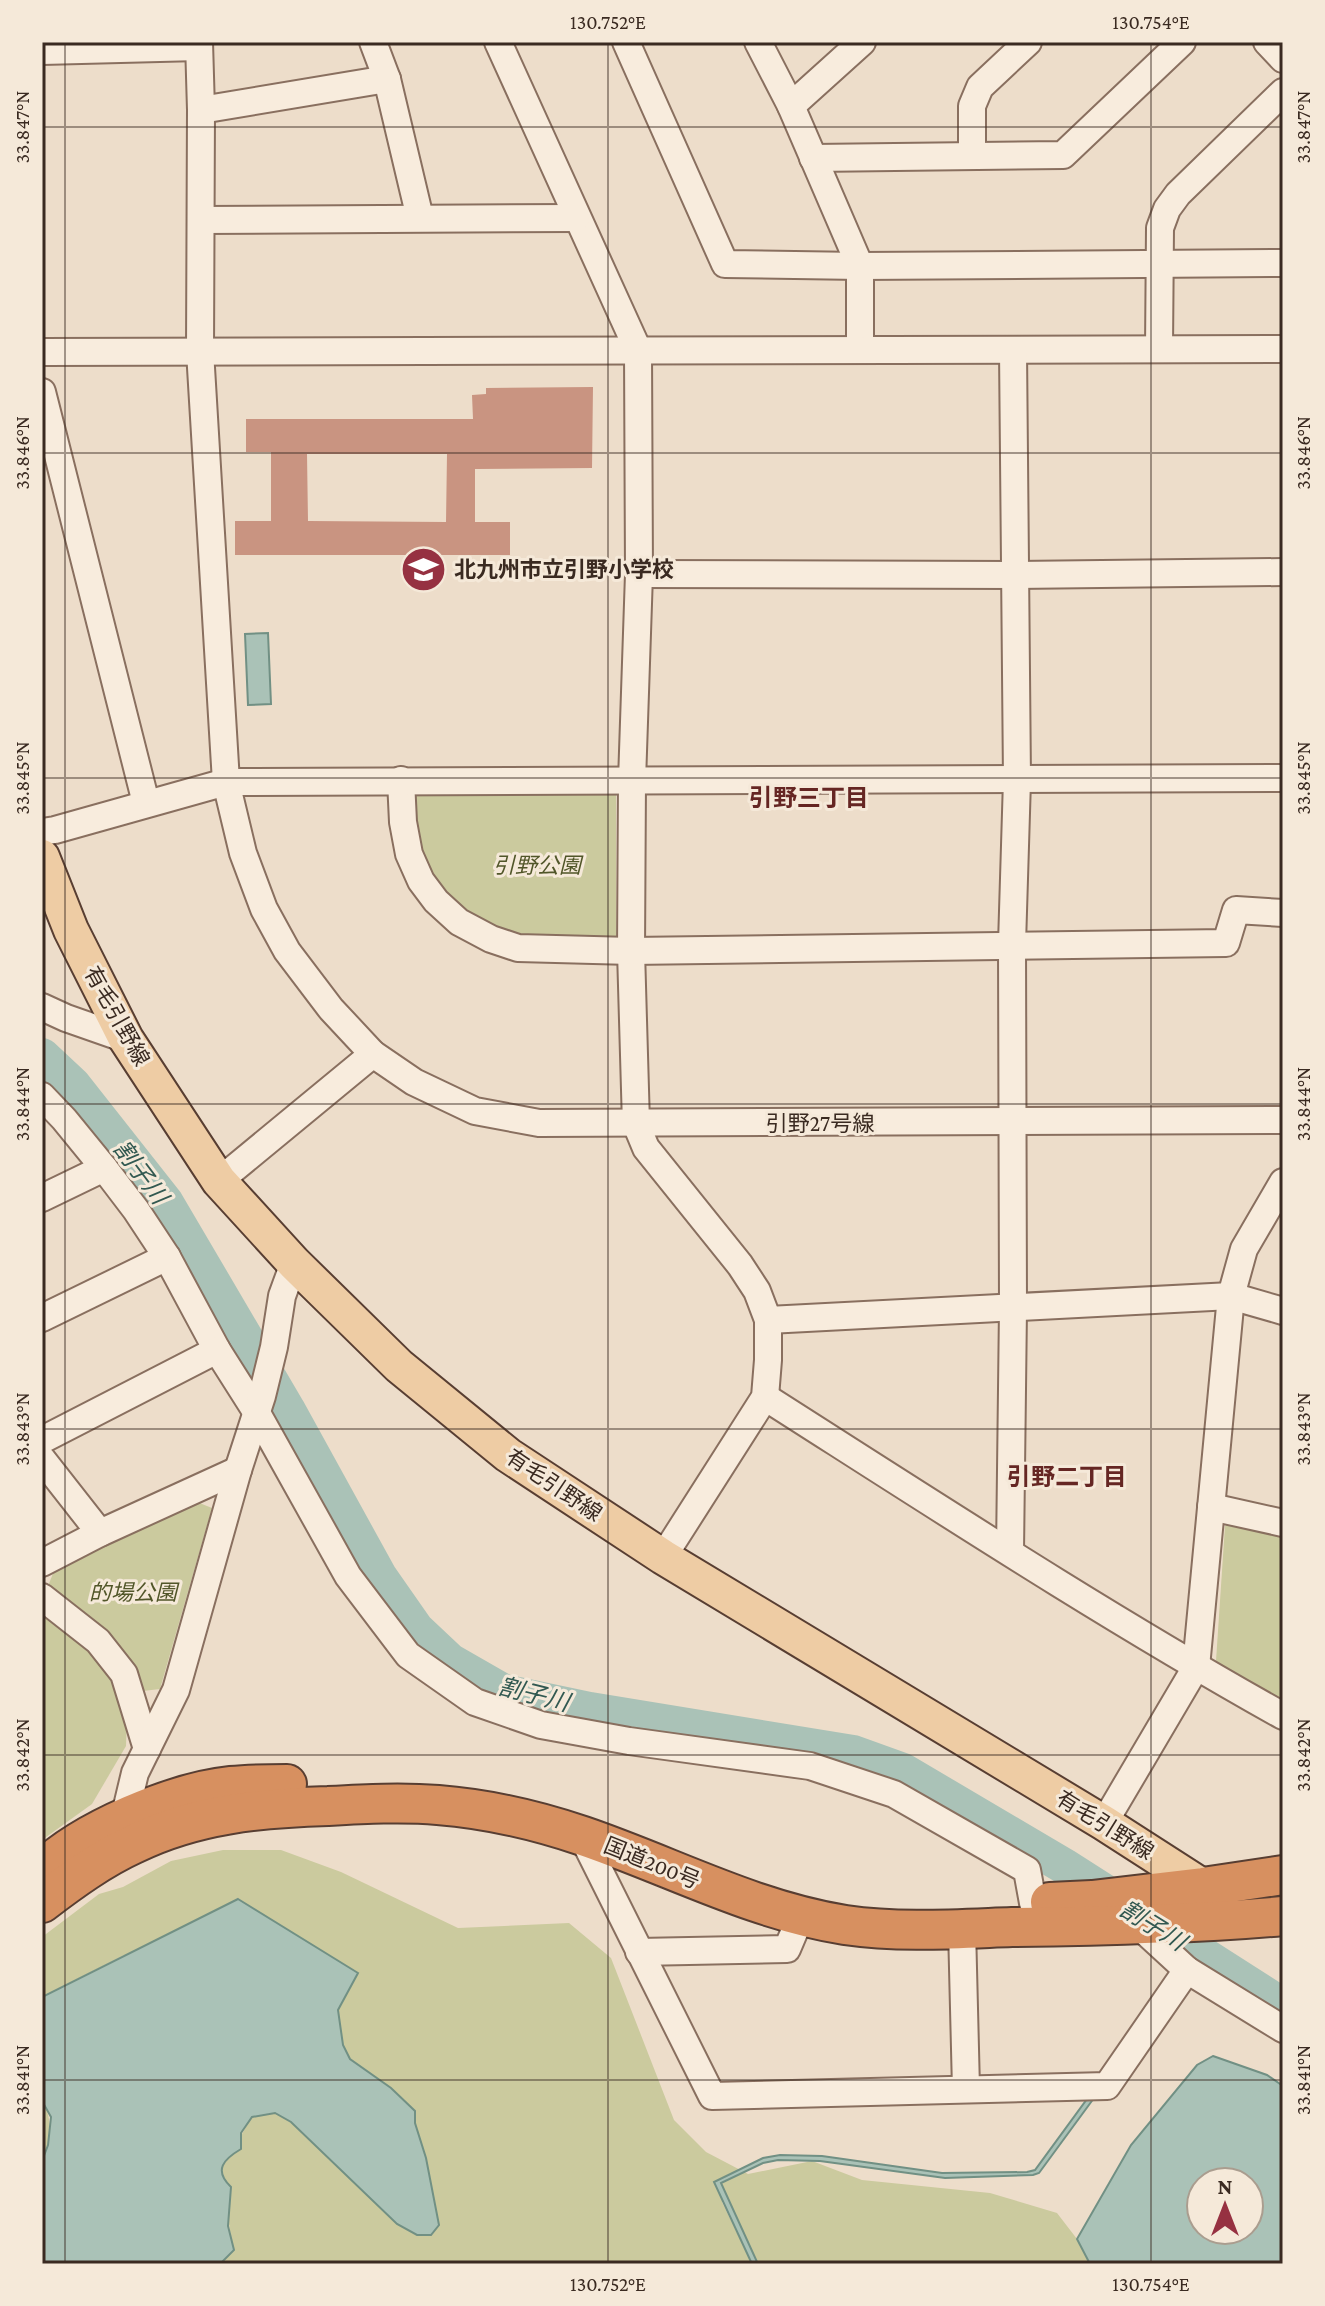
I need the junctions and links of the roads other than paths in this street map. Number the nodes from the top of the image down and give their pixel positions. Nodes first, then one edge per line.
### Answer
1 (373, 42) edge
2 (498, 42) edge
3 (626, 42) edge
4 (758, 42) edge
5 (862, 42) edge
6 (1028, 42) edge
7 (1182, 42) edge
8 (1267, 42) edge
9 (199, 44) edge
10 (42, 51) edge
11 (1283, 59) edge
12 (387, 79) junction
13 (1283, 92) edge
14 (791, 106) junction
15 (201, 110) junction
16 (972, 155) junction
17 (813, 158) junction
18 (420, 218) junction
19 (576, 218) junction
20 (201, 220) junction
21 (1158, 263) junction
22 (1283, 263) edge
23 (860, 266) junction
24 (1159, 349) junction
25 (1283, 349) edge
26 (638, 350) junction
27 (860, 350) junction
28 (1013, 350) junction
29 (200, 351) junction
30 (42, 352) edge
31 (42, 392) edge
32 (1283, 572) edge
33 (639, 574) junction
34 (1016, 575) junction
35 (1283, 778) edge
36 (401, 780) junction
37 (1017, 780) junction
38 (632, 781) junction
39 (226, 782) junction
40 (146, 803) junction
41 (42, 832) edge
42 (42, 857) edge
43 (1283, 913) edge
44 (1012, 944) junction
45 (631, 951) junction
46 (42, 1007) edge
47 (126, 1039) junction
48 (373, 1054) junction
49 (42, 1096) edge
50 (1283, 1120) edge
51 (1012, 1121) junction
52 (636, 1124) junction
53 (104, 1168) junction
54 (219, 1181) junction
55 (1281, 1190) edge
56 (42, 1198) edge
57 (167, 1257) junction
58 (294, 1263) junction
59 (1231, 1296) junction
60 (1013, 1308) junction
61 (1283, 1311) edge
62 (42, 1318) edge
63 (768, 1320) junction
64 (217, 1350) junction
65 (765, 1397) junction
66 (259, 1404) junction
67 (42, 1440) edge
68 (42, 1459) edge
69 (238, 1470) junction
70 (1211, 1507) junction
71 (1283, 1523) edge
72 (100, 1533) junction
73 (1010, 1552) junction
74 (663, 1557) junction
75 (42, 1563) edge
76 (42, 1597) edge
77 (1196, 1667) junction
78 (1283, 1716) edge
79 (147, 1749) junction
80 (1104, 1823) junction
81 (130, 1830) junction
82 (582, 1836) junction
83 (42, 1870) edge
84 (1283, 1875) edge
85 (1197, 1900) junction
86 (42, 1903) edge
87 (1033, 1903) junction
88 (801, 1916) junction
89 (1274, 1924) edge
90 (1138, 1925) junction
91 (962, 1928) junction
92 (639, 1952) junction
93 (1187, 1970) junction
94 (1283, 2029) edge
95 (966, 2089) junction

1 - 12 street
2 - 19 street
3 - 23 street
4 - 14 street
5 - 14 street
6 - 16 street
7 - 16 street
8 - 11 street
9 - 10 street
9 - 15 street, 引野27号線
12 - 15 street
12 - 18 street
13 - 21 street
14 - 17 street
15 - 20 street, 引野27号線
16 - 17 street
17 - 23 street
18 - 19 street
18 - 20 street
19 - 26 street
20 - 29 street, 引野27号線
21 - 22 street
21 - 23 street
21 - 24 street
23 - 27 street
24 - 25 street
24 - 28 street
26 - 27 street
26 - 29 street
26 - 33 street
27 - 28 street
28 - 34 street
29 - 30 street
29 - 39 street, 引野27号線
31 - 40 street
32 - 34 street
33 - 34 street
33 - 38 street
34 - 37 street
35 - 37 street
36 - 38 street
36 - 39 street
36 - 45 street
37 - 38 street
37 - 44 street
38 - 45 street
39 - 40 street
39 - 48 street, 引野27号線
40 - 41 street
42 - 47 main road, 有毛引野線
43 - 44 street
44 - 45 street
44 - 51 street
45 - 52 street
46 - 47 street
47 - 54 main road, 有毛引野線
48 - 52 street, 引野27号線
48 - 54 street
49 - 53 street
50 - 51 street, 引野27号線
51 - 52 street, 引野27号線
51 - 60 street
52 - 63 street
53 - 56 street
53 - 57 street
54 - 58 main road, 有毛引野線
55 - 59 street
57 - 62 street
57 - 64 street
58 - 66 street
58 - 74 main road, 有毛引野線
59 - 60 street
59 - 61 street
59 - 70 street
60 - 63 street
60 - 73 street
63 - 65 street
64 - 66 street
64 - 67 street
65 - 73 street
65 - 74 street
66 - 69 street
66 - 87 street
68 - 72 street
69 - 72 street
69 - 79 street
70 - 71 street
70 - 77 street
72 - 75 street
73 - 77 street
74 - 80 main road, 有毛引野線
76 - 79 street
77 - 78 street
77 - 80 street
79 - 81 street
80 - 85 main road, 有毛引野線
81 - 82 highway, 国道200号
81 - 83 highway, 国道200号
81 - 86 highway, 国道200号
81 - 87 highway, 国道200号
82 - 88 highway, 国道200号
82 - 92 street
84 - 85 highway, 国道200号
85 - 87 highway, 国道200号
85 - 89 highway, 国道200号
85 - 90 highway, 国道200号
88 - 91 highway, 国道200号
88 - 92 street
90 - 91 highway, 国道200号
90 - 93 street
91 - 95 street
92 - 95 street
93 - 94 street
93 - 95 street

